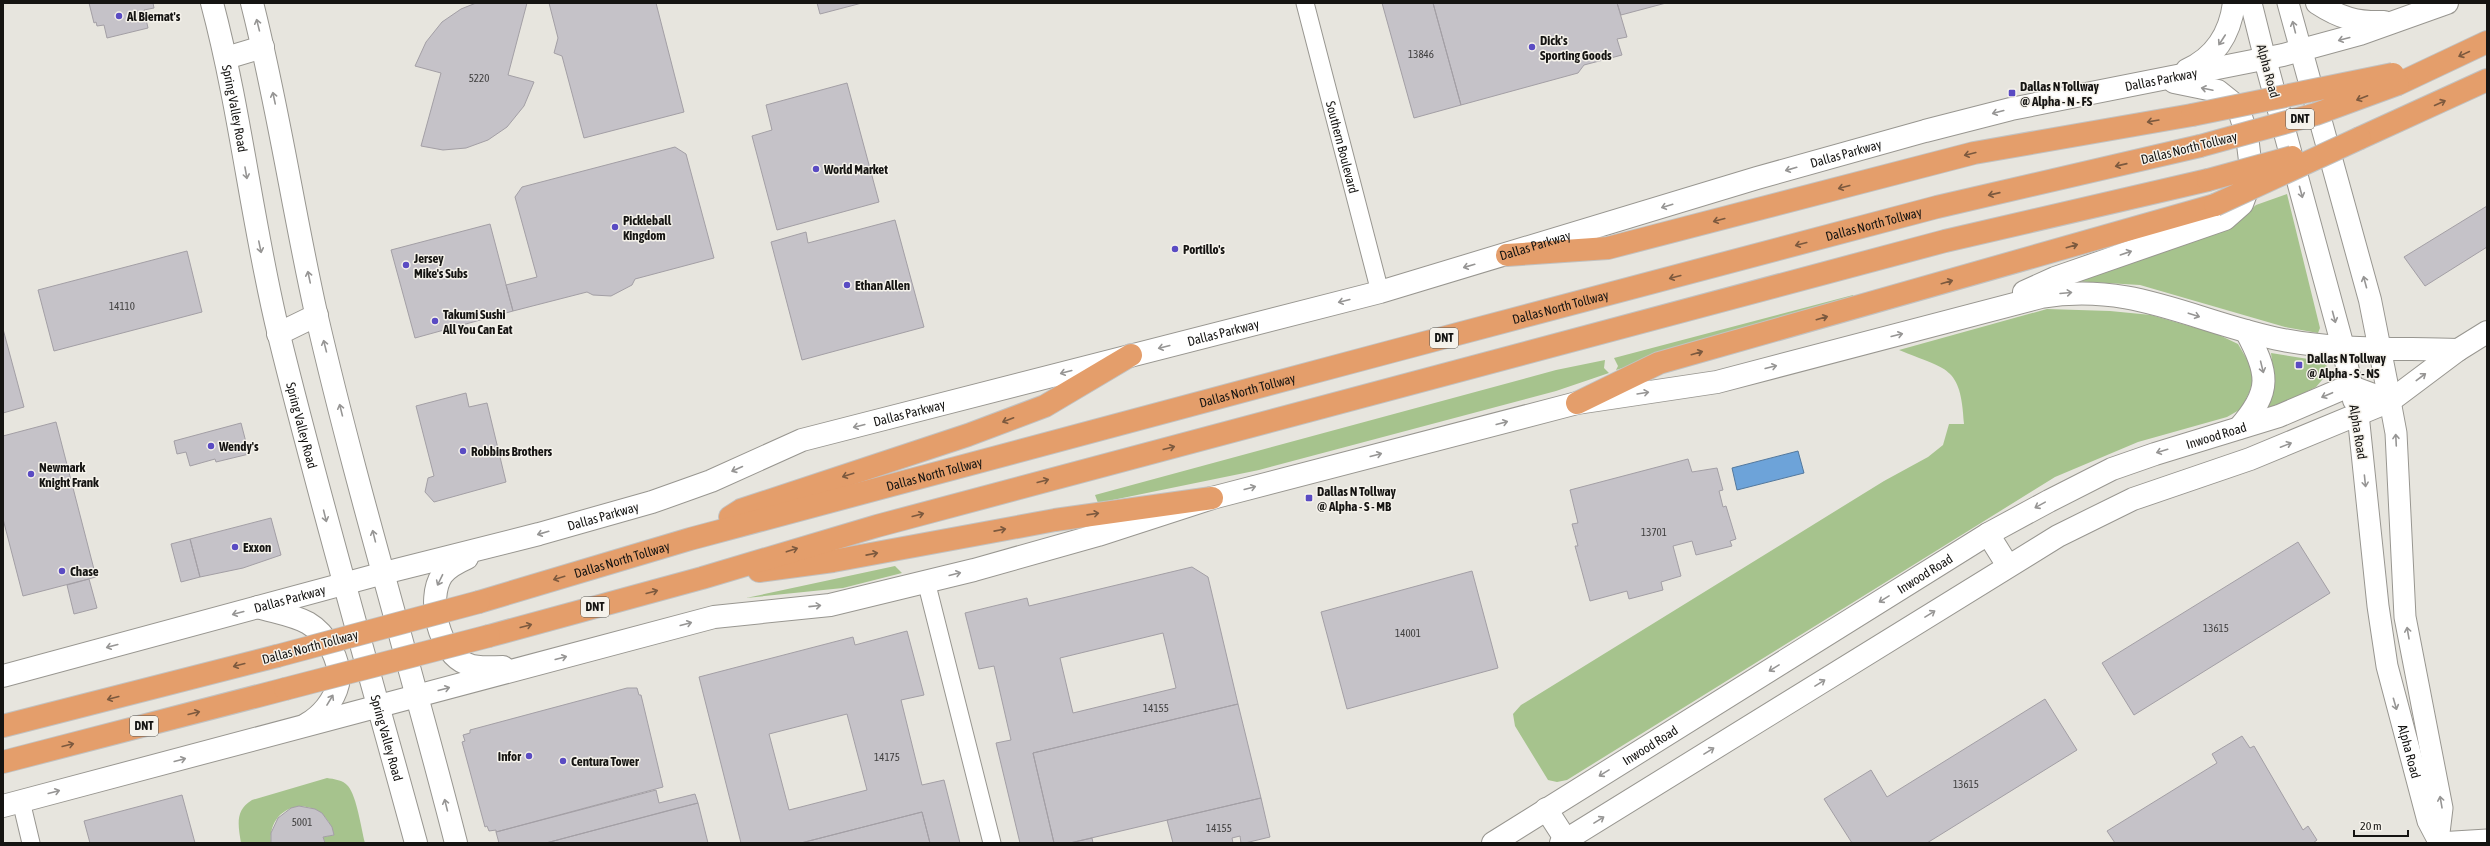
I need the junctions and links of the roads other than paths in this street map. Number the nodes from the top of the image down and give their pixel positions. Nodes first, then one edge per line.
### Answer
1 (212, 3) edge
2 (252, 3) edge
3 (1305, 3) edge
4 (2234, 3) edge
5 (2251, 3) edge
6 (2288, 3) edge
7 (2317, 3) edge
8 (2447, 3) edge
9 (2401, 21) junction
10 (2487, 42) edge
11 (263, 47) junction
12 (2301, 50) junction
13 (226, 58) junction
14 (2265, 59) junction
15 (2395, 79) junction
16 (2165, 80) junction
17 (2487, 80) edge
18 (2360, 138) junction
19 (1507, 255) junction
20 (1380, 292) junction
21 (1988, 312) junction
22 (317, 316) junction
23 (2246, 332) junction
24 (2487, 332) edge
25 (278, 334) junction
26 (2343, 347) junction
27 (2379, 348) junction
28 (2458, 350) junction
29 (1131, 355) junction
30 (2349, 386) junction
31 (2390, 401) junction
32 (1577, 403) junction
33 (2358, 414) junction
34 (2239, 428) junction
35 (1212, 498) junction
36 (1988, 534) junction
37 (690, 539) junction
38 (495, 545) junction
39 (2008, 566) junction
40 (384, 573) junction
41 (702, 578) junction
42 (926, 581) junction
43 (343, 584) junction
44 (258, 607) junction
45 (2413, 662) junction
46 (2387, 666) junction
47 (528, 667) junction
48 (3, 676) edge
49 (418, 696) junction
50 (379, 707) junction
51 (3, 726) edge
52 (303, 727) junction
53 (3, 762) edge
54 (12, 804) edge
55 (1546, 809) junction
56 (2487, 838) edge
57 (1564, 842) edge
58 (2439, 842) edge
59 (31, 843) edge
60 (416, 843) edge
61 (456, 843) edge
62 (992, 843) edge
63 (1493, 843) edge

1 - 13 main road, Spring Valley Road
11 -> 2 main road
3 - 20 street, Southern Boulevard
4 -> 16 main road
5 - 14 street, Alpha Road
12 -> 6 street, Alpha Road
7 - 9 main road
8 - 9 main road, Dallas Parkway
9 -> 12 main road, Dallas Parkway
10 -> 15 highway, Dallas North Tollway / DNT
11 - 13 main road
22 -> 11 main road
12 - 14 main road, Dallas Parkway
27 -> 12 main road, Alpha Road
13 -> 25 main road, Spring Valley Road
14 - 16 main road, Dallas Parkway
14 -> 26 main road, Alpha Road
15 -> 19 highway, bridge
15 -> 37 highway, Dallas North Tollway / DNT, bridge
16 -> 19 main road, Dallas Parkway
21 -> 16 main road
18 -> 17 highway, DNT
32 -> 18 highway, bridge
41 -> 18 highway, DNT, bridge
19 -> 20 main road, Dallas Parkway
20 -> 29 main road, Dallas Parkway
21 -> 23 main road
32 -> 21 main road
22 - 25 main road
40 -> 22 main road
23 - 26 main road
23 -> 34 main road
24 - 28 main road
25 -> 43 main road, Spring Valley Road
26 - 27 main road
26 - 30 main road, Alpha Road
27 - 28 main road
27 - 31 main road, Alpha Road
31 -> 28 main road
29 -> 37 highway
29 -> 38 main road, Dallas Parkway
30 - 31 main road
30 - 33 main road, Alpha Road
30 -> 34 main road, Inwood Road
31 - 33 main road
45 -> 31 street, Alpha Road
35 -> 32 main road
39 -> 33 main road
33 -> 46 street, Alpha Road
34 -> 36 main road, Inwood Road
41 -> 35 highway
42 -> 35 main road
36 - 39 main road
36 -> 55 main road, Inwood Road
37 -> 51 highway, Dallas North Tollway / DNT, bridge
38 - 40 main road, Dallas Parkway
38 -> 47 main road
57 -> 39 main road
40 - 43 main road, Dallas Parkway
40 - 49 main road
53 -> 41 highway, DNT, bridge
47 -> 42 main road
42 - 62 street
43 - 44 main road, Dallas Parkway
43 - 50 main road, Spring Valley Road
44 -> 48 main road, Dallas Parkway
52 -> 44 main road
45 - 46 street
58 -> 45 street, Alpha Road
46 -> 58 street, Alpha Road
49 -> 47 main road
49 - 50 main road
61 -> 49 main road
50 - 52 main road
50 - 60 main road, Spring Valley Road
54 -> 52 main road
54 - 59 street
55 - 57 main road
55 - 63 main road, Inwood Road
56 - 58 street

